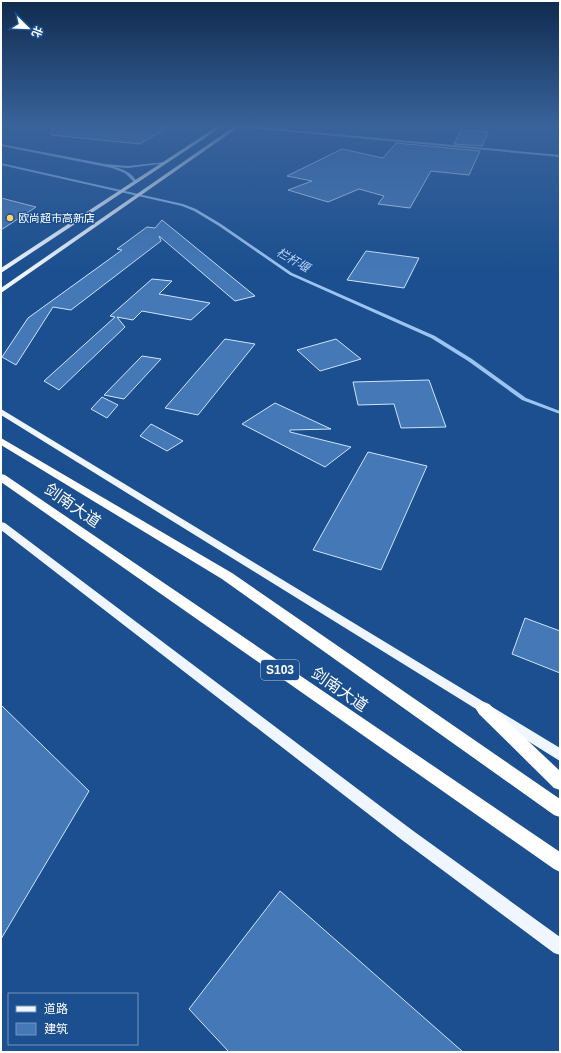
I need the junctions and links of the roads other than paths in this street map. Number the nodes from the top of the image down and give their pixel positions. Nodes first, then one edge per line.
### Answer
1 (128, 173) edge
2 (149, 173) edge
3 (171, 173) edge
4 (135, 182) junction
5 (1, 271) edge
6 (1, 291) edge
7 (1, 411) edge
8 (1, 441) edge
9 (1, 477) edge
10 (1, 526) edge
11 (484, 709) junction
12 (560, 755) edge
13 (560, 782) edge
14 (560, 809) edge
15 (560, 863) edge
16 (560, 947) edge

1 - 4 street
2 - 4 main road
3 - 6 main road
4 - 5 main road
7 - 11 main road
8 - 14 highway, 剑南大道
9 - 15 highway, 剑南大道 / S103
10 - 16 main road
11 - 12 main road
11 - 13 highway

